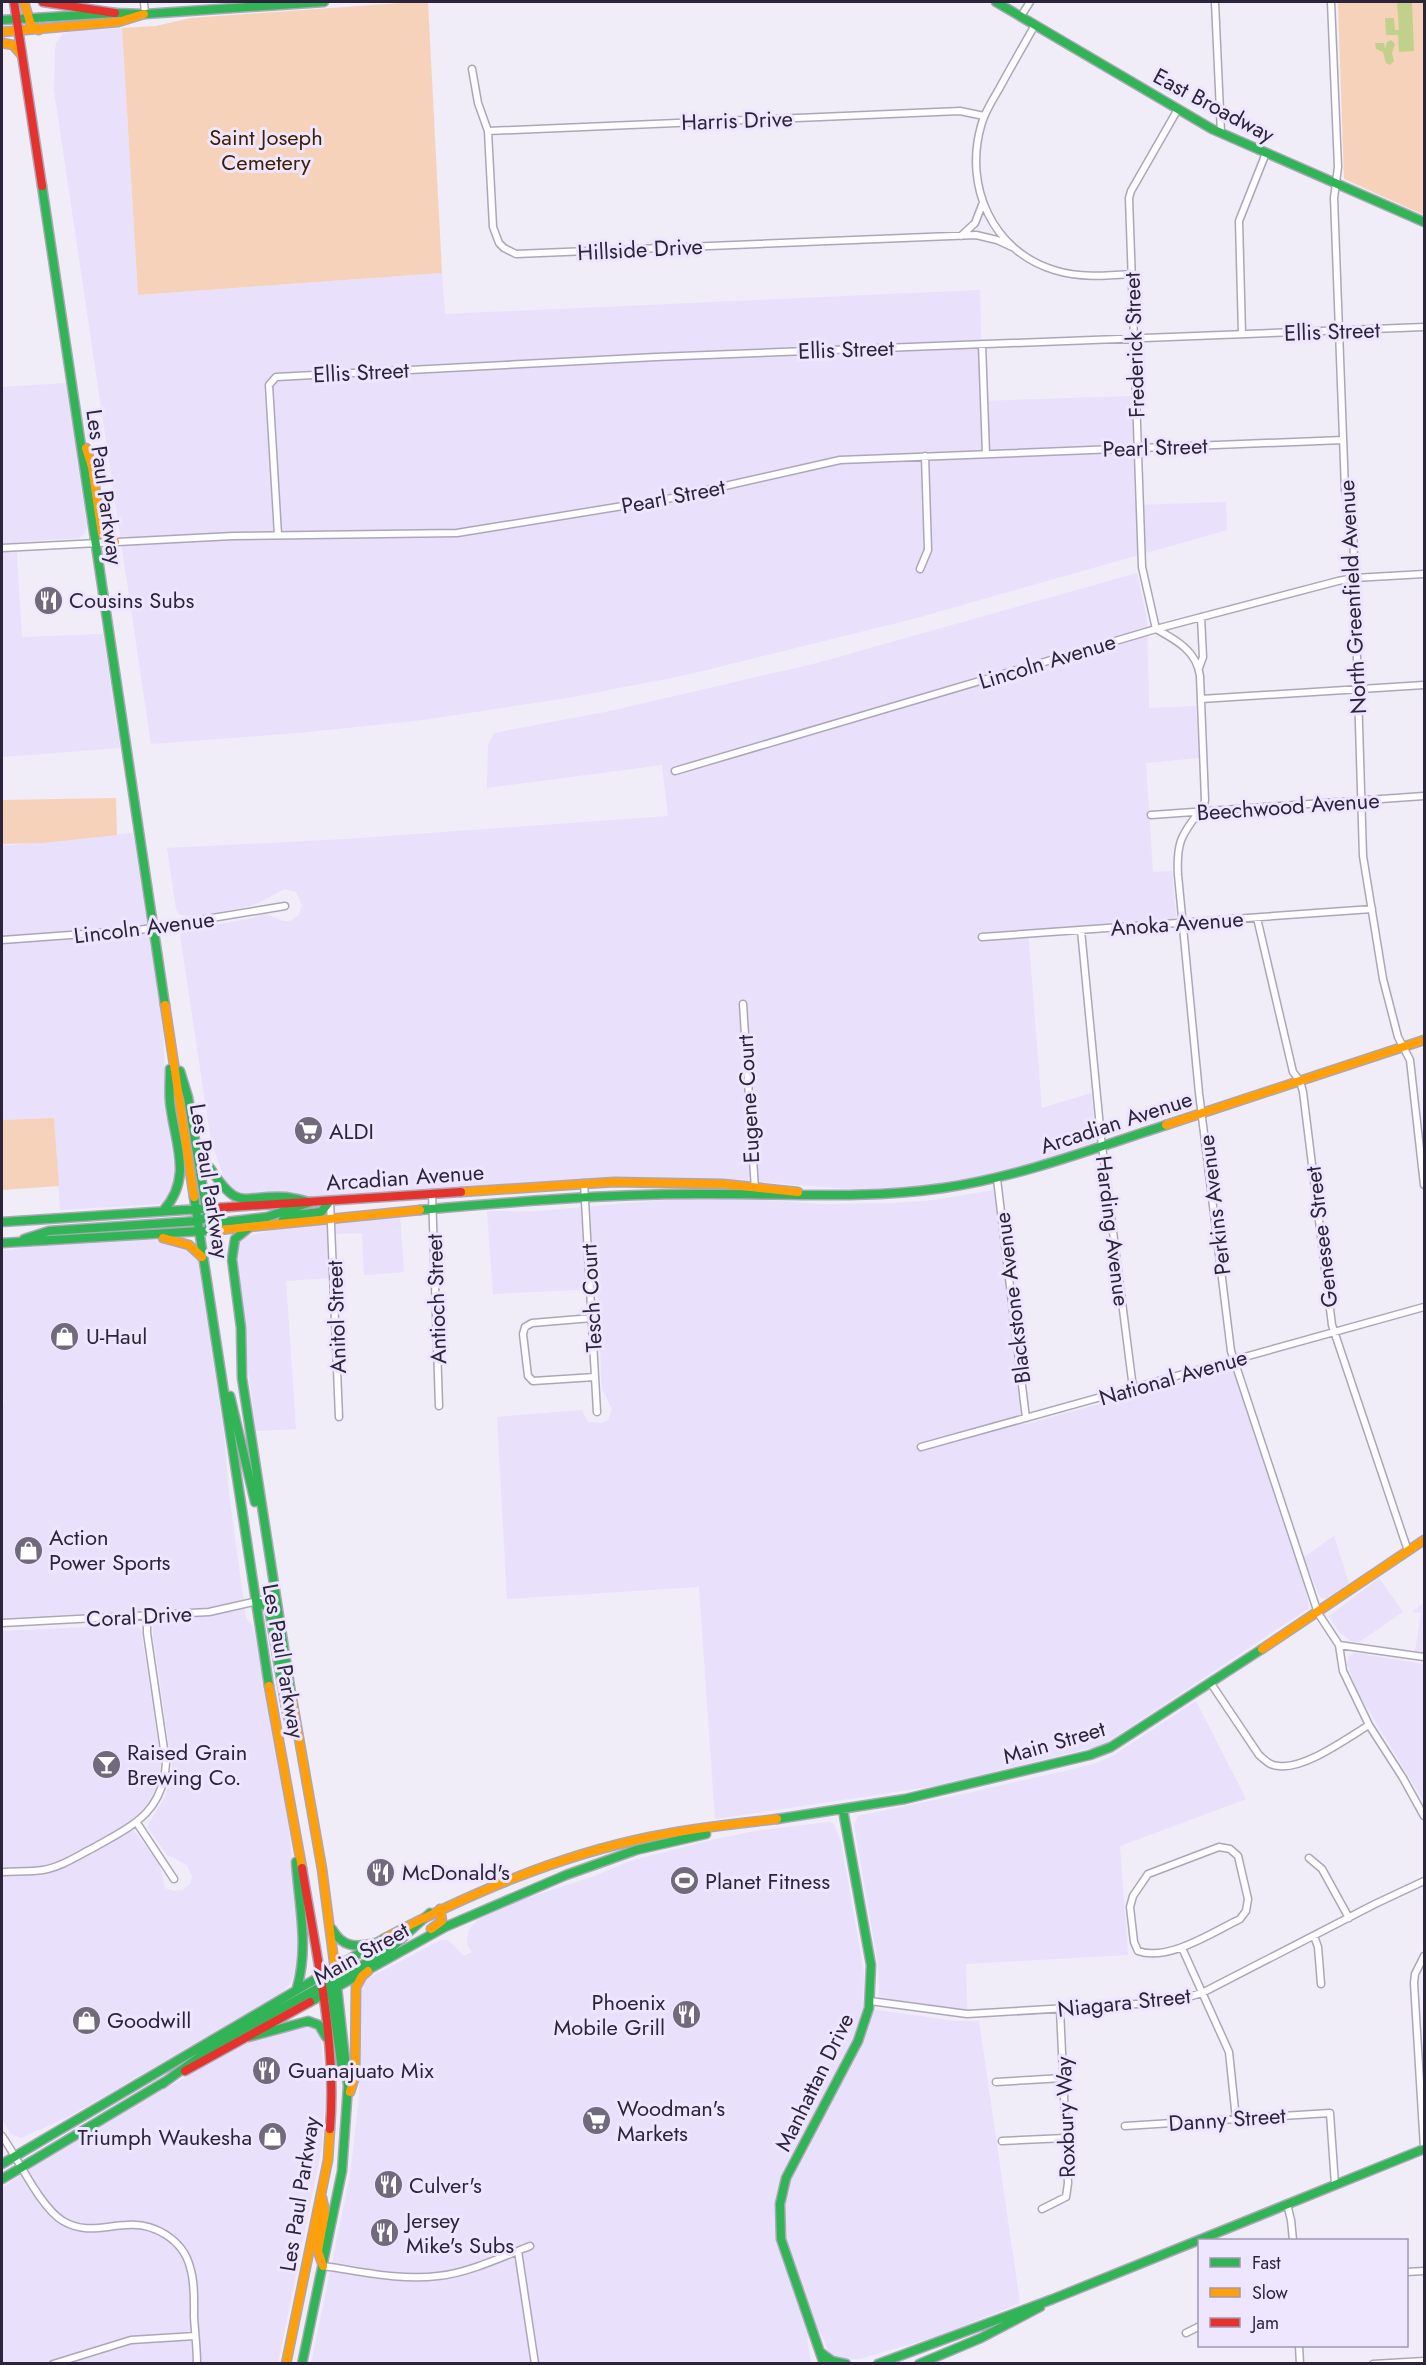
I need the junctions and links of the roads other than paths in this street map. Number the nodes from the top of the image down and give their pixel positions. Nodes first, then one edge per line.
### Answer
1 (14, 2) edge
2 (24, 2) edge
3 (43, 2) edge
4 (144, 2) edge
5 (324, 2) edge
6 (996, 2) edge
7 (1030, 2) edge
8 (1215, 2) edge
9 (1331, 2) edge
10 (115, 13) junction
11 (144, 14) junction
12 (1021, 16) junction
13 (32, 18) junction
14 (17, 19) junction
15 (2, 20) edge
16 (1035, 25) junction
17 (39, 30) junction
18 (19, 31) junction
19 (2, 32) edge
20 (2, 43) edge
21 (23, 58) junction
22 (472, 69) dead end
23 (1178, 109) junction
24 (984, 116) junction
25 (488, 131) junction
26 (1221, 133) junction
27 (1266, 153) junction
28 (1336, 183) junction
29 (982, 205) junction
30 (1425, 222) edge
31 (961, 236) junction
32 (1012, 246) junction
33 (1131, 274) junction
34 (1425, 327) edge
35 (1339, 330) junction
36 (1242, 334) junction
37 (1134, 338) junction
38 (982, 344) junction
39 (78, 423) junction
40 (1343, 440) junction
41 (1138, 448) junction
42 (986, 454) junction
43 (925, 456) junction
44 (278, 536) junction
45 (115, 542) junction
46 (95, 543) junction
47 (2, 548) edge
48 (920, 569) dead end
49 (1425, 574) edge
50 (1354, 578) junction
51 (1201, 617) junction
52 (1156, 629) junction
53 (1199, 668) junction
54 (1425, 686) edge
55 (1358, 688) junction
56 (1201, 699) junction
57 (675, 771) dead end
58 (1425, 796) edge
59 (1362, 800) junction
60 (1199, 812) junction
61 (1151, 815) dead end
62 (285, 906) dead end
63 (1372, 909) junction
64 (1257, 918) junction
65 (1182, 923) junction
66 (153, 928) junction
67 (1081, 930) junction
68 (982, 937) dead end
69 (2, 940) edge
70 (743, 1004) dead end
71 (1425, 1040) edge
72 (171, 1043) junction
73 (1403, 1047) junction
74 (1300, 1081) junction
75 (1202, 1113) junction
76 (1102, 1146) junction
77 (210, 1168) dead end
78 (996, 1179) junction
79 (661, 1181) junction
80 (584, 1184) junction
81 (1425, 1185) edge
82 (755, 1191) junction
83 (432, 1193) junction
84 (663, 1194) junction
85 (584, 1199) junction
86 (330, 1201) junction
87 (311, 1202) junction
88 (433, 1209) junction
89 (161, 1211) junction
90 (331, 1217) junction
91 (208, 1219) junction
92 (2, 1222) edge
93 (271, 1224) junction
94 (250, 1227) junction
95 (200, 1232) junction
96 (151, 1236) junction
97 (13, 1242) junction
98 (2, 1243) edge
99 (204, 1259) junction
100 (1425, 1307) edge
101 (592, 1318) junction
102 (1334, 1332) junction
103 (217, 1338) junction
104 (1233, 1360) junction
105 (595, 1377) junction
106 (1133, 1388) junction
107 (440, 1406) dead end
108 (597, 1412) dead end
109 (339, 1417) dead end
110 (1026, 1418) junction
111 (921, 1447) dead end
112 (264, 1524) junction
113 (1425, 1540) edge
114 (1408, 1551) junction
115 (275, 1597) junction
116 (256, 1601) junction
117 (1318, 1612) junction
118 (147, 1616) junction
119 (2, 1623) edge
120 (1339, 1645) junction
121 (1425, 1657) edge
122 (1210, 1682) junction
123 (1369, 1725) junction
124 (303, 1767) junction
125 (843, 1810) junction
126 (1425, 1816) edge
127 (764, 1821) junction
128 (136, 1823) junction
129 (295, 1829) junction
130 (602, 1849) junction
131 (1308, 1858) dead end
132 (606, 1861) junction
133 (2, 1872) edge
134 (174, 1879) dead end
135 (1425, 1881) edge
136 (440, 1909) junction
137 (430, 1913) junction
138 (466, 1918) junction
139 (1349, 1918) junction
140 (330, 1923) junction
141 (1314, 1936) junction
142 (374, 1943) junction
143 (1182, 1948) junction
144 (394, 1956) junction
145 (1425, 1956) edge
146 (335, 1967) junction
147 (368, 1971) junction
148 (1321, 1984) dead end
149 (328, 1985) junction
150 (297, 1988) junction
151 (1202, 1994) junction
152 (870, 2001) junction
153 (1060, 2009) junction
154 (249, 2037) junction
155 (330, 2047) junction
156 (1063, 2078) junction
157 (996, 2082) dead end
158 (162, 2084) junction
159 (348, 2097) junction
160 (1236, 2119) junction
161 (1125, 2126) dead end
162 (2, 2136) edge
163 (1066, 2138) junction
164 (1002, 2141) dead end
165 (1425, 2149) edge
166 (14, 2155) junction
167 (2, 2164) edge
168 (22, 2166) junction
169 (2, 2179) edge
170 (1335, 2185) junction
171 (321, 2196) junction
172 (1287, 2204) junction
173 (1042, 2209) dead end
174 (1201, 2239) edge
175 (1293, 2239) edge
176 (1198, 2240) edge
177 (530, 2246) dead end
178 (518, 2251) junction
179 (307, 2264) junction
180 (323, 2266) junction
181 (1425, 2271) edge
182 (1408, 2272) edge
183 (1053, 2299) junction
184 (1198, 2327) edge
185 (1186, 2333) dead end
186 (195, 2336) junction
187 (1299, 2347) edge
188 (305, 2349) junction
189 (819, 2352) junction
190 (1425, 2361) edge
191 (880, 2363) edge
192 (53, 2364) edge
193 (197, 2364) edge
194 (286, 2364) edge
195 (302, 2364) edge
196 (535, 2364) edge
197 (816, 2364) edge
198 (824, 2364) edge
199 (846, 2364) edge
200 (919, 2364) edge
201 (1300, 2364) edge
202 (1373, 2364) edge

1 - 14 main road, Les Paul Parkway
2 - 13 main road
3 - 10 main road
4 - 11 street
5 - 11 main road
6 - 12 main road, East Broadway
7 - 12 street
8 - 26 street
9 - 28 street, North Greenfield Avenue
10 - 11 main road
10 - 13 main road
11 - 17 main road
12 - 16 main road, East Broadway
13 - 14 main road
13 - 17 main road
14 - 15 main road
14 - 18 main road, Les Paul Parkway
16 - 23 main road, East Broadway
16 - 24 street
17 - 18 main road
18 - 19 main road
18 - 21 main road, Les Paul Parkway
20 - 21 main road
21 - 39 main road, Les Paul Parkway
22 - 25 street, Hillside Drive
23 - 26 main road, East Broadway
23 - 33 street, Frederick Street
24 - 25 street, Harris Drive
24 - 29 street
25 - 31 street, Hillside Drive
26 - 27 main road, East Broadway
27 - 28 main road, East Broadway
27 - 36 street
28 - 30 main road, East Broadway
28 - 35 street, North Greenfield Avenue
29 - 31 street
29 - 32 street
31 - 32 street, Hillside Drive
32 - 33 street
33 - 37 street, Frederick Street
34 - 35 street, Ellis Street
35 - 36 street, Ellis Street
35 - 40 street, North Greenfield Avenue
36 - 37 street, Ellis Street
37 - 38 street, Ellis Street
37 - 41 street, Frederick Street
38 - 42 street
38 - 44 street, Ellis Street
39 - 45 main road
39 - 46 main road, Les Paul Parkway
40 - 41 street, Pearl Street
40 - 50 street, North Greenfield Avenue
41 - 42 street, Pearl Street
41 - 52 street, Frederick Street
42 - 43 street, Pearl Street
43 - 44 street, Pearl Street
43 - 48 street
44 - 45 street, Pearl Street
45 - 46 street, Pearl Street
46 - 47 street, Pearl Street
46 - 66 main road, Les Paul Parkway
49 - 50 street, Lincoln Avenue
50 - 51 street, Lincoln Avenue
50 - 55 street, North Greenfield Avenue
51 - 52 street, Lincoln Avenue
51 - 53 street, Perkins Avenue
52 - 53 street
52 - 57 street, Lincoln Avenue
53 - 56 street, Perkins Avenue
54 - 55 street
55 - 56 street
55 - 59 street, North Greenfield Avenue
56 - 60 street, Perkins Avenue
58 - 59 street, Beechwood Avenue
59 - 60 street, Beechwood Avenue
59 - 63 street, North Greenfield Avenue
60 - 61 street, Beechwood Avenue
60 - 65 street, Perkins Avenue
62 - 66 street, Lincoln Avenue
63 - 64 street, Anoka Avenue
63 - 73 street, North Greenfield Avenue
64 - 65 street, Anoka Avenue
64 - 74 street, Genesee Street
65 - 67 street, Anoka Avenue
65 - 75 street, Perkins Avenue
66 - 69 street, Lincoln Avenue
66 - 72 main road, Les Paul Parkway
67 - 68 street, Anoka Avenue
67 - 76 street, Harding Avenue
70 - 82 street, Eugene Court
71 - 73 main road, Arcadian Avenue
72 - 89 main road
72 - 91 main road, Les Paul Parkway
73 - 74 main road, Arcadian Avenue
73 - 81 street, North Greenfield Avenue
74 - 75 main road, Arcadian Avenue
74 - 102 street, Genesee Street
75 - 76 main road, Arcadian Avenue
75 - 104 street, Perkins Avenue
76 - 78 main road, Arcadian Avenue
76 - 106 street, Harding Avenue
77 - 87 main road
78 - 82 main road, Arcadian Avenue
78 - 110 street, Blackstone Avenue
79 - 80 main road, Arcadian Avenue
79 - 82 main road, Arcadian Avenue
79 - 84 main road
80 - 83 main road, Arcadian Avenue
80 - 85 street, Tesch Court
82 - 84 main road, Arcadian Avenue
83 - 86 main road, Arcadian Avenue
83 - 88 street, Antioch Street
84 - 85 main road, Arcadian Avenue
85 - 88 main road, Arcadian Avenue
85 - 101 street, Tesch Court
86 - 87 main road, Arcadian Avenue
86 - 90 street, Anitol Street
86 - 93 main road
87 - 91 main road, Arcadian Avenue
87 - 91 main road
88 - 90 main road, Arcadian Avenue
88 - 107 street, Antioch Street
89 - 91 main road, Arcadian Avenue
89 - 92 main road, Arcadian Avenue
90 - 93 main road, Arcadian Avenue
90 - 109 street, Anitol Street
91 - 94 main road, Arcadian Avenue
91 - 95 main road, Les Paul Parkway
91 - 97 main road
93 - 94 main road, Arcadian Avenue
94 - 112 main road, Les Paul Parkway
95 - 96 main road
95 - 99 main road, Les Paul Parkway
96 - 97 main road
96 - 99 main road
97 - 98 main road
99 - 103 main road, Les Paul Parkway
100 - 102 street, National Avenue
101 - 105 street, Tesch Court
101 - 105 street
102 - 104 street, National Avenue
102 - 114 street, Genesee Street
103 - 112 main road
103 - 116 main road, Les Paul Parkway
104 - 106 street, National Avenue
104 - 117 street, Perkins Avenue
105 - 108 street, Tesch Court
106 - 110 street, National Avenue
110 - 111 street, National Avenue
112 - 115 main road, Les Paul Parkway
113 - 114 main road, Main Street
114 - 117 main road, Main Street
115 - 116 street, Coral Drive
115 - 124 main road, Les Paul Parkway
116 - 118 street, Coral Drive
116 - 124 main road
116 - 129 main road, Les Paul Parkway
117 - 120 street, Perkins Avenue
117 - 122 main road, Main Street
118 - 119 street, Coral Drive
118 - 128 street
120 - 121 street
120 - 123 street
122 - 123 street
122 - 125 main road, Main Street
123 - 126 street
124 - 140 main road, Les Paul Parkway
125 - 127 main road, Main Street
125 - 152 main road, Manhattan Drive
127 - 130 main road, Main Street
127 - 132 main road, Main Street
128 - 133 street
128 - 134 street
129 - 149 main road, Les Paul Parkway
129 - 150 main road
130 - 132 main road
130 - 136 main road, Main Street
131 - 139 street
132 - 138 main road, Main Street
135 - 139 street, Niagara Street
136 - 137 main road, Main Street
136 - 138 main road
136 - 144 main road
137 - 142 main road, Main Street
137 - 149 main road
138 - 144 main road, Main Street
139 - 141 street, Niagara Street
140 - 142 main road
140 - 146 main road, Les Paul Parkway
141 - 148 street
141 - 151 street, Niagara Street
142 - 146 main road, Main Street
143 - 143 street
143 - 151 street
144 - 147 main road, Main Street
145 - 165 street
146 - 149 main road, Les Paul Parkway
146 - 149 main road, Main Street
147 - 149 main road, Main Street
147 - 159 main road
149 - 150 main road, Main Street
149 - 154 main road, Main Street
149 - 155 main road, Les Paul Parkway
149 - 158 main road
149 - 159 main road, Les Paul Parkway
150 - 166 main road, Main Street
151 - 153 street, Niagara Street
151 - 160 street
152 - 153 street, Niagara Street
152 - 189 main road, Manhattan Drive
153 - 156 street, Roxbury Way
154 - 155 main road
154 - 158 main road, Main Street
155 - 171 main road, Les Paul Parkway
156 - 157 street
156 - 163 street, Roxbury Way
158 - 168 main road, Main Street
159 - 180 main road, Les Paul Parkway
160 - 161 street, Danny Street
160 - 170 street, Danny Street
162 - 166 street
163 - 164 street
163 - 173 street, Roxbury Way
165 - 170 main road
166 - 167 main road, Main Street
166 - 168 street
168 - 169 main road, Main Street
168 - 186 street
170 - 172 main road
171 - 179 main road, Les Paul Parkway
171 - 180 main road
172 - 174 main road
172 - 175 street
176 - 183 main road
177 - 178 street
178 - 180 street
178 - 196 street
179 - 188 main road
179 - 194 main road, Les Paul Parkway
180 - 188 main road, Les Paul Parkway
181 - 182 street
183 - 191 main road
183 - 200 main road
184 - 185 street
186 - 192 street
186 - 193 street
187 - 201 street
188 - 195 main road, Les Paul Parkway
189 - 197 main road
189 - 198 main road, Manhattan Drive
189 - 199 main road
190 - 202 street

